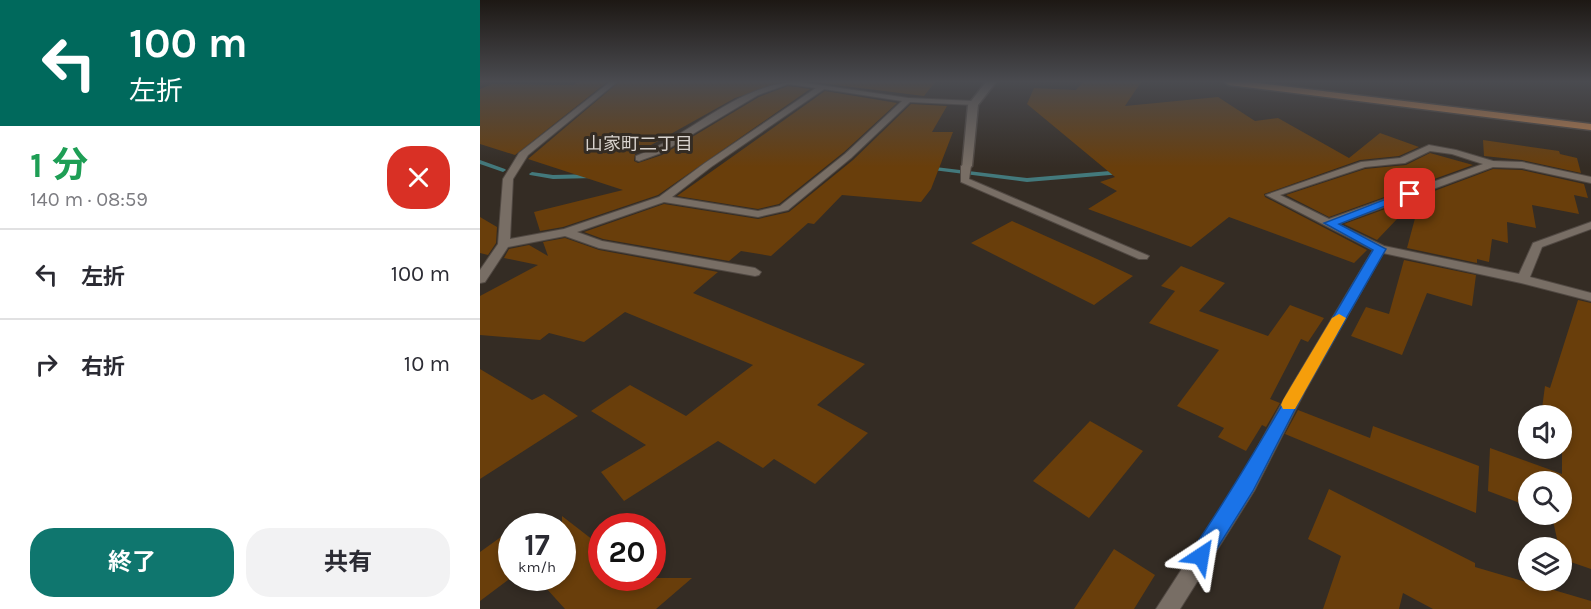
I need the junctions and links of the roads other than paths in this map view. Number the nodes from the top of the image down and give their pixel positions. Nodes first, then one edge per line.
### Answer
1 (578, 110) edge
2 (726, 110) edge
3 (788, 110) edge
4 (897, 110) edge
5 (973, 110) edge
6 (1458, 110) edge
7 (1527, 110) edge
8 (1591, 118) edge
9 (1591, 127) edge
10 (639, 159) dead end
11 (1492, 164) junction
12 (966, 166) joint
13 (1591, 180) edge
14 (663, 199) junction
15 (1329, 223) junction
16 (1591, 225) edge
17 (566, 232) junction
18 (504, 244) junction
19 (1380, 249) junction
20 (1143, 256) dead end
21 (755, 272) dead end
22 (480, 279) edge
23 (1524, 279) junction
24 (1591, 297) edge
25 (1167, 609) edge

1 - 18 lane
2 - 10 lane
3 - 14 lane
4 - 14 lane
5 - 12 street
6 - 9 highway
7 - 8 highway
11 - 13 lane
11 - 15 lane
11 - 15 lane
12 - 20 lane
14 - 17 lane
15 - 19 lane
16 - 23 lane
17 - 18 lane
17 - 21 lane
18 - 22 lane
19 - 23 lane
19 - 25 lane
23 - 24 lane

